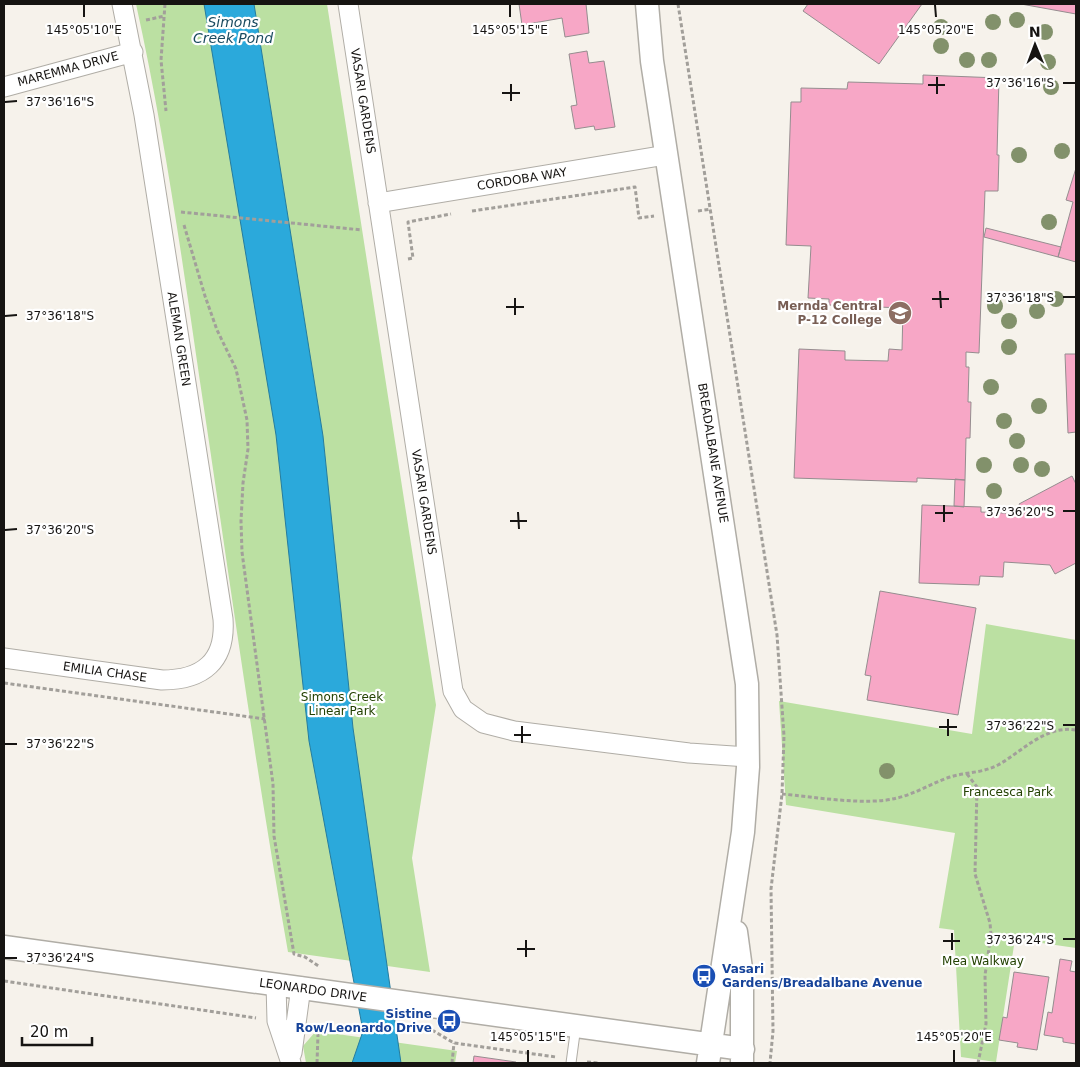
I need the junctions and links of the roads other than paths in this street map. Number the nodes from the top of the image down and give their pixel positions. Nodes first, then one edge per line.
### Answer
1 (122, 4) edge
2 (348, 4) edge
3 (648, 4) edge
4 (133, 52) junction
5 (4, 87) edge
6 (666, 155) junction
7 (378, 203) junction
8 (4, 658) edge
9 (205, 670) joint
10 (748, 756) junction
11 (732, 904) junction
12 (4, 947) edge
13 (276, 984) junction
14 (301, 988) junction
15 (286, 1023) junction
16 (576, 1025) junction
17 (709, 1054) edge
18 (742, 1056) edge
19 (571, 1061) edge
20 (291, 1063) edge

1 - 4 street, ALEMAN GREEN
2 - 7 street, VASARI GARDENS
3 - 6 street, BREADALBANE AVENUE
4 - 5 street, MAREMMA DRIVE
4 - 9 street, ALEMAN GREEN
6 - 7 street, CORDOBA WAY
6 - 10 street, BREADALBANE AVENUE
7 - 10 street, VASARI GARDENS
8 - 9 street, EMILIA CHASE
10 - 11 street, BREADALBANE AVENUE
11 - 17 street, BREADALBANE AVENUE
11 - 18 street, BREADALBANE AVENUE
12 - 13 street, LEONARDO DRIVE
13 - 14 street, LEONARDO DRIVE
13 - 15 street
14 - 15 street
14 - 16 street, LEONARDO DRIVE
15 - 20 street
16 - 17 street, LEONARDO DRIVE
16 - 19 lane
17 - 18 street, LEONARDO DRIVE

